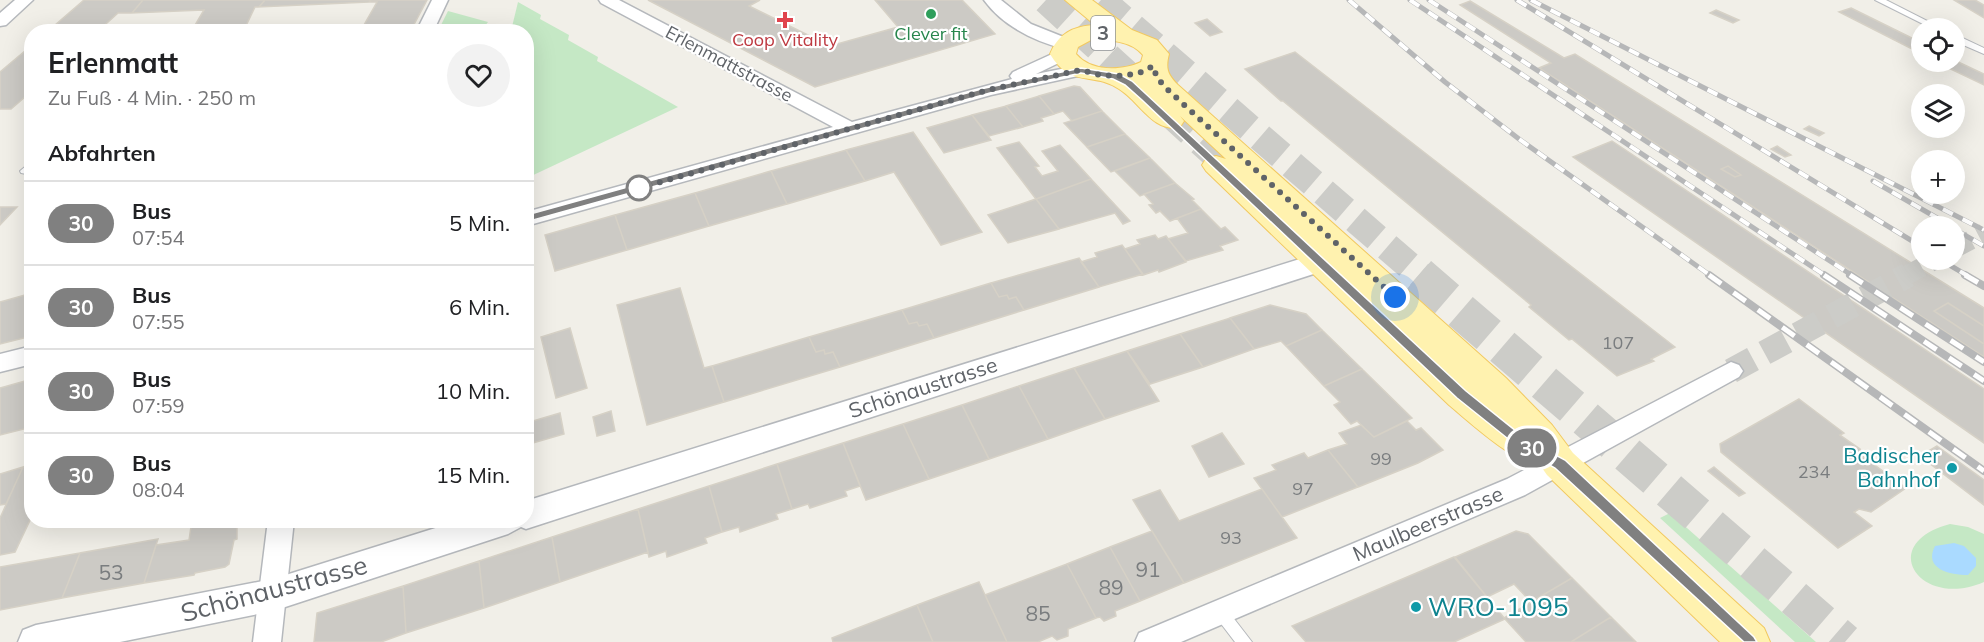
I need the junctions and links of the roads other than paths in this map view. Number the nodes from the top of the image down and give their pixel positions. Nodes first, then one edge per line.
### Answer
1 (25, 0) edge
2 (440, 0) edge
3 (607, 0) edge
4 (992, 0) edge
5 (1072, 0) edge
6 (1077, 0) edge
7 (1879, 0) edge
8 (1916, 18) edge
9 (0, 21) edge
10 (428, 24) edge
11 (1123, 35) junction
12 (1965, 42) edge
13 (1074, 51) junction
14 (1984, 51) edge
15 (1153, 66) junction
16 (1115, 76) junction
17 (851, 129) junction
18 (534, 217) edge
19 (1319, 262) junction
20 (24, 357) edge
21 (0, 363) edge
22 (1731, 371) tunnel mouth
23 (1560, 464) junction
24 (534, 511) edge
25 (280, 528) edge
26 (483, 528) edge
27 (273, 595) junction
28 (1220, 612) junction
29 (36, 642) edge
30 (267, 642) edge
31 (1149, 642) edge
32 (1244, 642) edge
33 (1749, 642) edge

1 - 9 street
2 - 10 street
3 - 17 street, Erlenmattstrasse
4 - 13 street
5 - 13 main road, 3
6 - 11 main road, 3
7 - 8 lane
11 - 13 main road, 3
11 - 15 main road, 3
12 - 14 lane
13 - 16 main road, 3
13 - 17 street
15 - 16 main road, 3
15 - 23 main road, 3
16 - 19 main road, 3
17 - 18 street
19 - 23 main road, 3
19 - 24 street, Schönaustrasse
20 - 21 street
22 - 23 street, Maulbeerstrasse
23 - 28 street, Maulbeerstrasse
23 - 33 main road, 3
25 - 27 street
26 - 27 street, Schönaustrasse
27 - 29 street, Schönaustrasse
27 - 30 street
28 - 31 street, Maulbeerstrasse
28 - 32 lane

